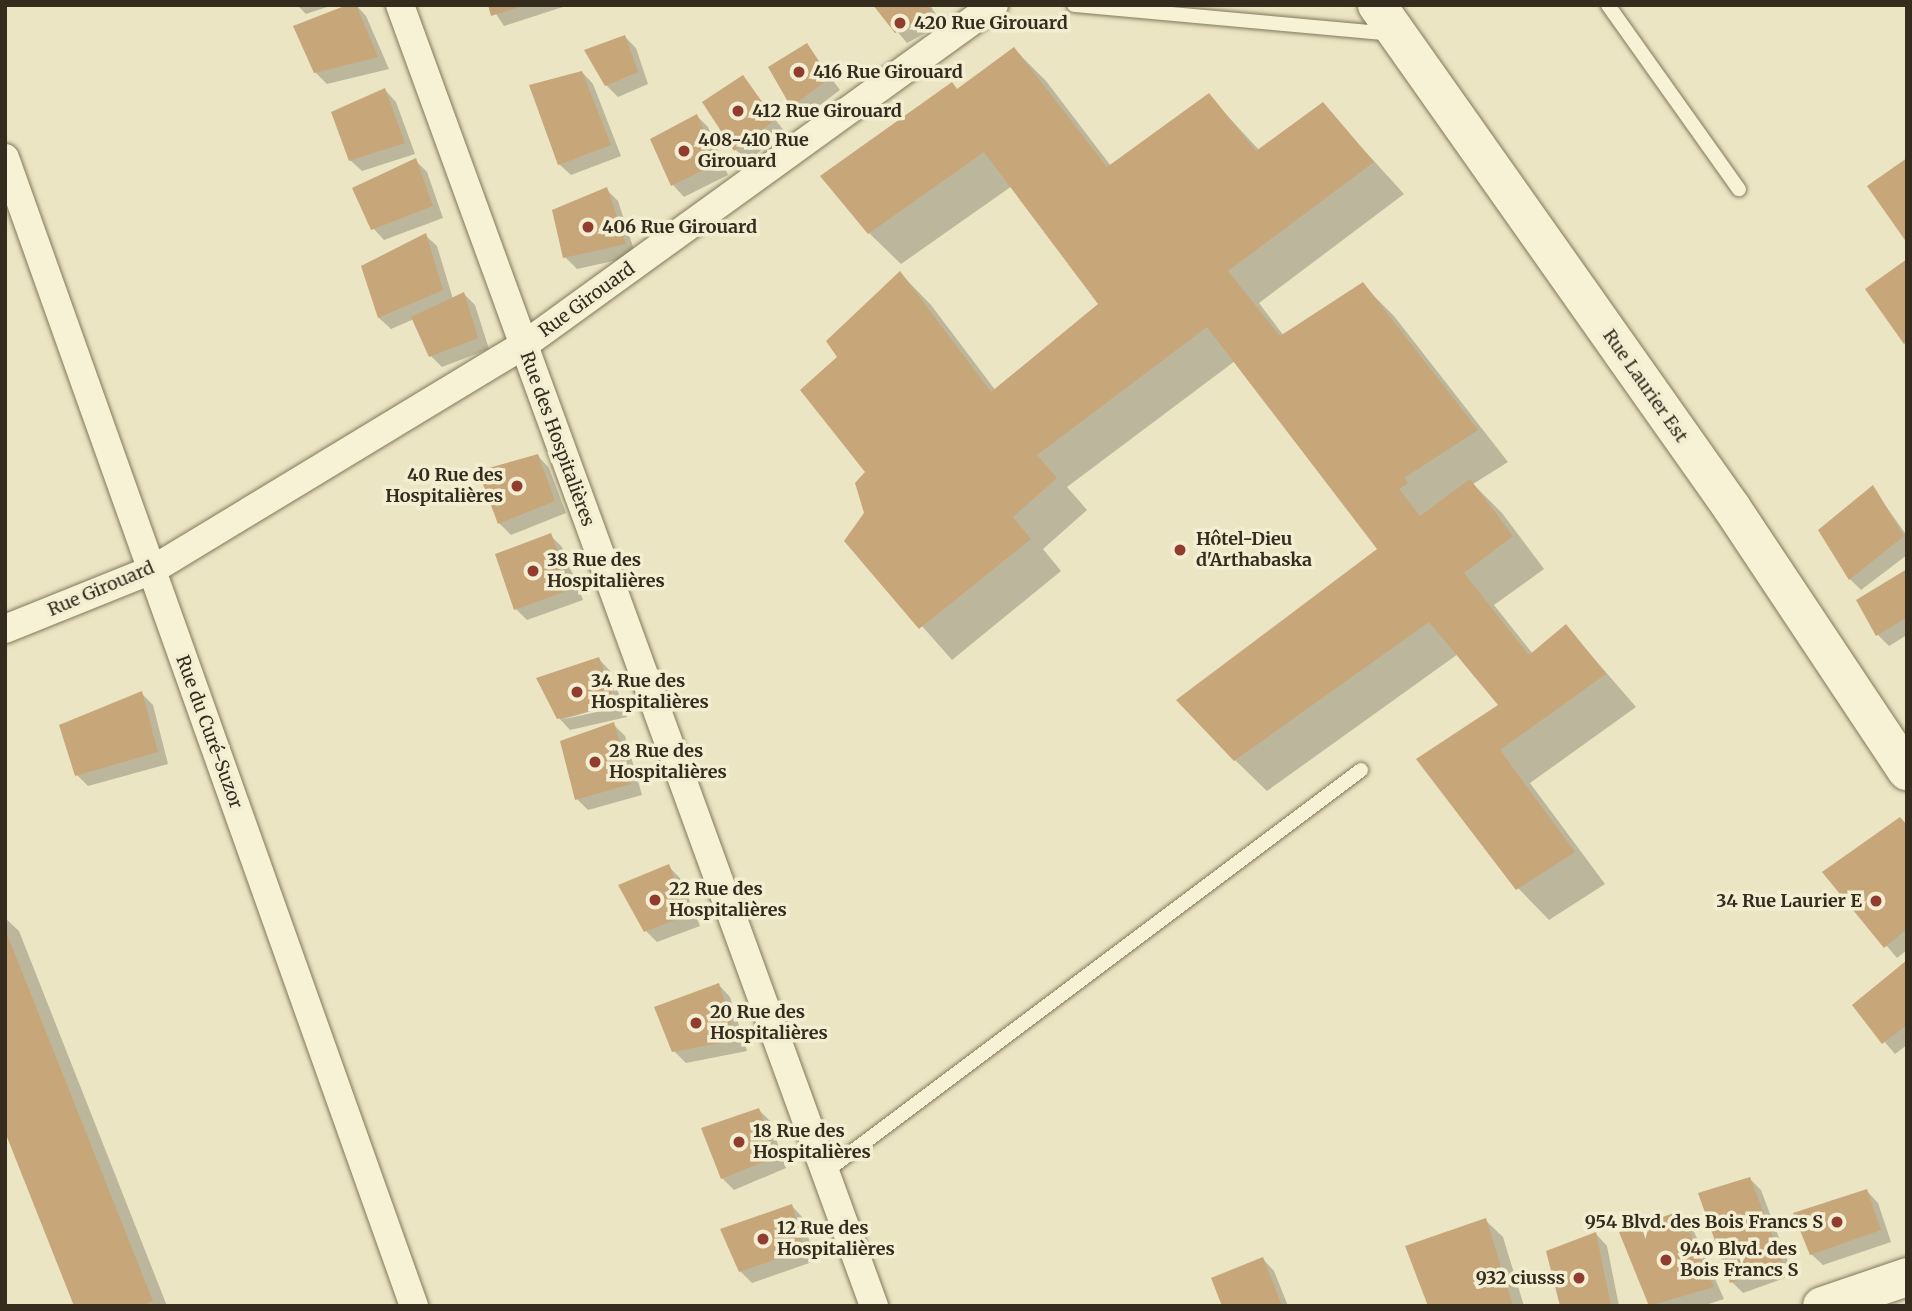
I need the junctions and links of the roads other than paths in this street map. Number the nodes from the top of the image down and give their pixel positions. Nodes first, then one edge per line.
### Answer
1 (400, 5) edge
2 (994, 5) edge
3 (1074, 5) edge
4 (1608, 5) edge
5 (1387, 20) edge
6 (5, 158) edge
7 (1739, 188) dead end
8 (523, 345) junction
9 (152, 570) junction
10 (5, 629) edge
11 (1361, 770) dead end
12 (1907, 771) edge
13 (825, 1172) junction
14 (1888, 1290) edge
15 (414, 1306) edge
16 (874, 1306) edge
17 (1822, 1306) edge

1 - 8 street, Rue des Hospitalières
2 - 8 street, Rue Girouard
3 - 5 lane
4 - 7 lane
5 - 12 street, Rue Laurier Est
6 - 9 street, Rue du Curé-Suzor
8 - 9 street, Rue Girouard
8 - 13 street, Rue des Hospitalières
9 - 10 street, Rue Girouard
9 - 15 street, Rue du Curé-Suzor
11 - 13 lane
13 - 16 street, Rue des Hospitalières
14 - 17 street

